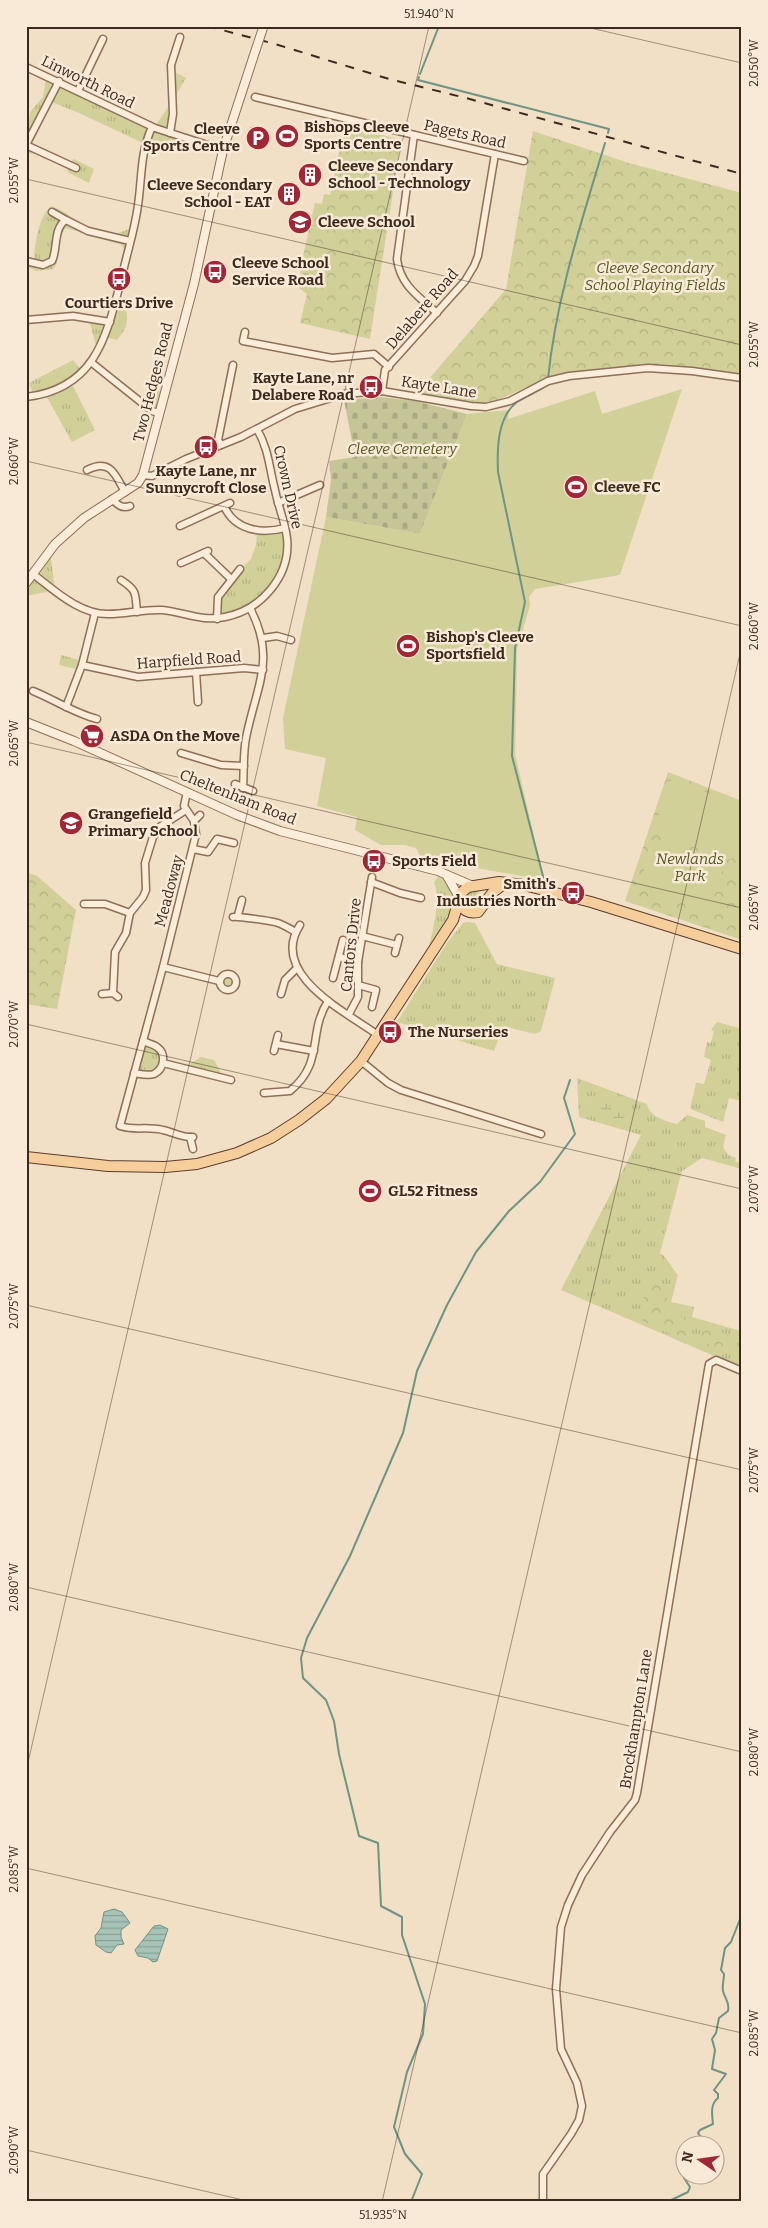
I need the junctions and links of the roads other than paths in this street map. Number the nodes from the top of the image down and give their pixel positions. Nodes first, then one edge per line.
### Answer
1 (264, 27) edge
2 (180, 37) dead end
3 (103, 39) dead end
4 (26, 66) edge
5 (60, 81) junction
6 (78, 91) junction
7 (255, 97) dead end
8 (152, 127) junction
9 (170, 133) junction
10 (414, 135) junction
11 (26, 145) edge
12 (223, 150) junction
13 (495, 154) junction
14 (524, 161) dead end
15 (76, 168) dead end
16 (52, 212) dead end
17 (66, 220) junction
18 (130, 241) junction
19 (26, 260) edge
20 (437, 313) junction
21 (26, 320) edge
22 (110, 322) junction
23 (245, 332) dead end
24 (92, 362) junction
25 (233, 365) dead end
26 (389, 367) junction
27 (742, 378) edge
28 (382, 391) junction
29 (26, 397) edge
30 (159, 413) junction
31 (257, 429) junction
32 (221, 445) junction
33 (87, 470) dead end
34 (143, 475) junction
35 (320, 485) dead end
36 (125, 492) junction
37 (112, 499) junction
38 (278, 503) junction
39 (130, 506) dead end
40 (180, 526) dead end
41 (286, 528) junction
42 (181, 563) dead end
43 (240, 570) dead end
44 (33, 574) junction
45 (231, 579) junction
46 (121, 580) dead end
47 (26, 583) edge
48 (250, 608) junction
49 (137, 612) junction
50 (95, 613) junction
51 (217, 619) junction
52 (262, 638) junction
53 (291, 640) dead end
54 (82, 664) junction
55 (263, 670) junction
56 (196, 672) junction
57 (33, 691) dead end
58 (198, 702) dead end
59 (66, 707) junction
60 (97, 719) dead end
61 (26, 722) edge
62 (181, 753) dead end
63 (244, 766) junction
64 (235, 784) dead end
65 (244, 788) junction
66 (253, 791) dead end
67 (187, 792) junction
68 (186, 810) junction
69 (200, 815) dead end
70 (194, 821) junction
71 (234, 843) dead end
72 (193, 848) junction
73 (447, 876) junction
74 (505, 883) junction
75 (474, 886) junction
76 (421, 898) dead end
77 (459, 899) junction
78 (242, 900) dead end
79 (84, 904) dead end
80 (485, 904) junction
81 (130, 913) junction
82 (470, 913) junction
83 (453, 920) junction
84 (300, 925) dead end
85 (296, 932) junction
86 (362, 936) junction
87 (343, 940) dead end
88 (742, 949) edge
89 (395, 953) dead end
90 (338, 957) junction
91 (358, 962) junction
92 (163, 967) junction
93 (297, 968) junction
94 (333, 978) dead end
95 (220, 981) dead end
96 (358, 985) junction
97 (102, 994) dead end
98 (281, 994) dead end
99 (328, 1001) junction
100 (372, 1007) dead end
101 (349, 1014) junction
102 (278, 1035) dead end
103 (378, 1035) junction
104 (143, 1041) junction
105 (276, 1044) junction
106 (274, 1051) dead end
107 (314, 1051) junction
108 (361, 1061) junction
109 (163, 1063) junction
110 (134, 1073) junction
111 (231, 1080) dead end
112 (264, 1093) dead end
113 (541, 1134) dead end
114 (193, 1149) dead end
115 (26, 1157) edge
116 (742, 1371) edge
117 (542, 2202) edge

1 - 12 street, Two Hedges Road, bridge
2 - 9 street
3 - 6 street
4 - 5 street, Linworth Road
5 - 6 street, Linworth Road
5 - 11 street
6 - 8 street, Linworth Road
7 - 10 street, Pagets Road
8 - 9 street, Linworth Road
8 - 18 street
9 - 12 street, Linworth Road
10 - 13 street, Pagets Road
10 - 20 street
11 - 15 street
12 - 30 street, Two Hedges Road
13 - 14 street, Pagets Road
13 - 20 street, Delabere Road
16 - 17 street
17 - 18 street
17 - 19 street
18 - 22 street
20 - 26 street, Delabere Road
21 - 22 street
22 - 24 street
23 - 26 street
24 - 29 street
24 - 30 street
25 - 32 street
26 - 28 street, Delabere Road
27 - 28 street, Kayte Lane
28 - 31 street, Kayte Lane
30 - 34 street, Two Hedges Road
31 - 32 street, Kayte Lane
31 - 38 street, Crown Drive
32 - 34 street, Kayte Lane
33 - 36 street
34 - 36 street
35 - 38 street
36 - 37 street
37 - 39 street
37 - 44 street
38 - 41 street, Crown Drive
40 - 41 street
41 - 48 street, Crown Drive
42 - 45 street
43 - 45 street
44 - 47 street
44 - 50 street, Crown Drive
45 - 51 street
46 - 49 street
48 - 51 street, Crown Drive
48 - 52 street
49 - 50 street, Crown Drive
49 - 51 street, Crown Drive
50 - 54 street
52 - 53 street
52 - 55 street
54 - 56 street, Harpfield Road
54 - 59 street
55 - 56 street, Harpfield Road
55 - 63 street
56 - 58 street
57 - 59 street
59 - 60 street
61 - 67 street, Cheltenham Road
62 - 63 street
63 - 65 street
64 - 65 street
65 - 66 street
67 - 68 street
67 - 73 street, Cheltenham Road
68 - 70 street
68 - 81 street
69 - 70 street
70 - 72 street, Meadoway
71 - 72 street
72 - 92 street, Meadoway
73 - 75 street, Cheltenham Road
73 - 77 street
74 - 75 main road
74 - 80 main road
74 - 88 main road
75 - 77 main road
75 - 80 main road
76 - 86 street, Cantors Drive
77 - 82 main road
77 - 83 main road
78 - 85 street
79 - 81 street
80 - 82 main road
81 - 97 street
82 - 83 main road
83 - 103 main road
84 - 85 street
85 - 93 street
86 - 89 street
86 - 91 street, Cantors Drive
87 - 90 street
90 - 91 street
90 - 94 street
91 - 96 street, Cantors Drive
92 - 95 street
92 - 104 street, Meadoway
93 - 98 street
93 - 99 street
96 - 100 street
96 - 101 street, Cantors Drive
99 - 101 street
99 - 107 street
101 - 103 street
102 - 105 street
103 - 108 main road
104 - 109 street
104 - 110 street, Meadoway
105 - 106 street
105 - 107 street
107 - 112 street
108 - 113 street
108 - 115 main road
109 - 110 street
109 - 111 street
110 - 114 street, Meadoway
116 - 117 street, Brockhampton Lane

